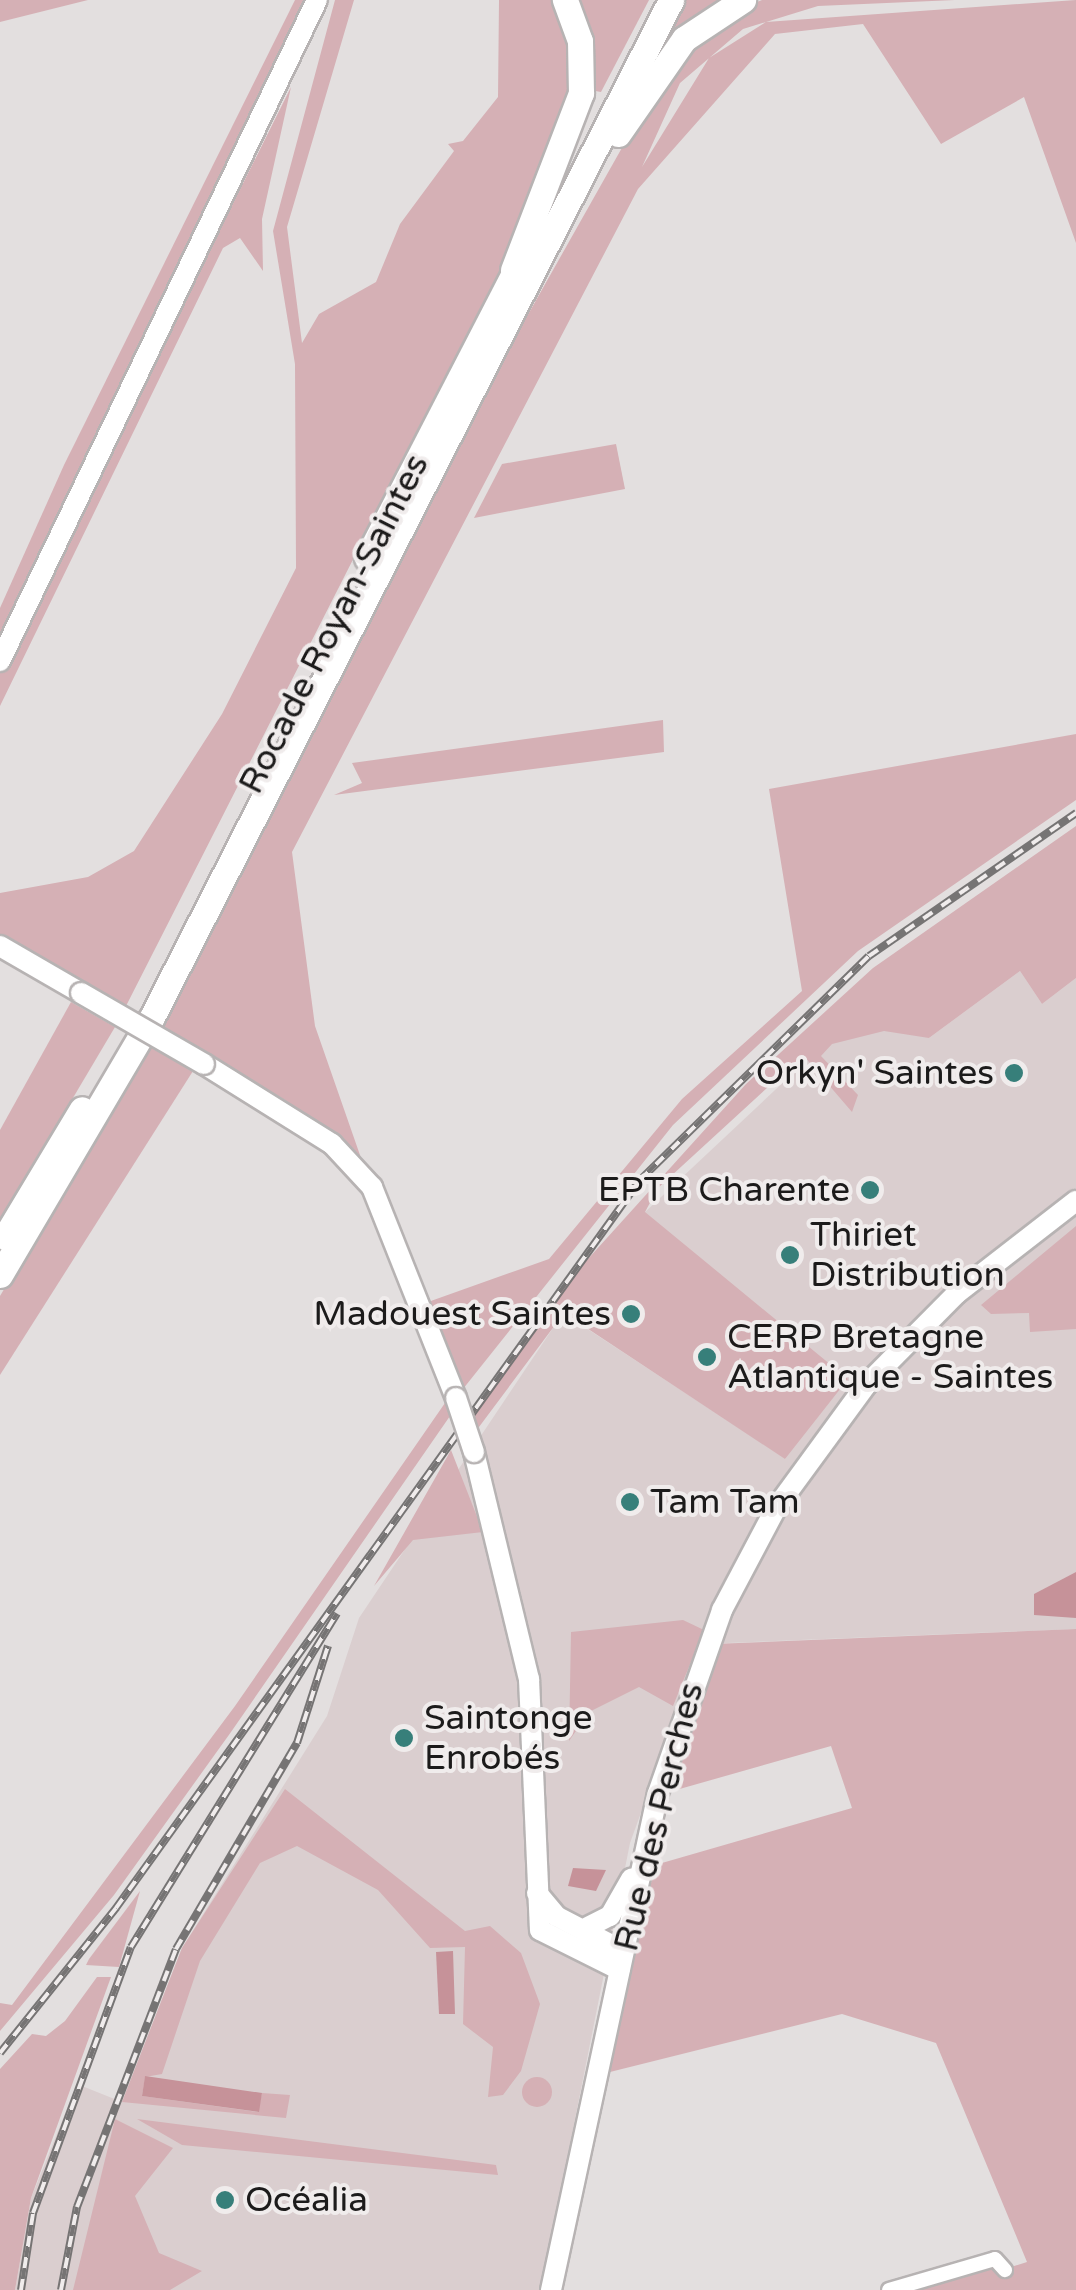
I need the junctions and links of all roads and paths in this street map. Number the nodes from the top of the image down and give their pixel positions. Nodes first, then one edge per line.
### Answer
1 (317, 0) edge
2 (566, 0) edge
3 (659, 0) edge
4 (670, 0) edge
5 (743, 0) edge
6 (515, 288) junction
7 (0, 662) edge
8 (0, 946) edge
9 (1076, 1201) edge
10 (0, 1244) edge
11 (0, 1275) edge
12 (645, 1850) junction
13 (537, 1893) junction
14 (588, 1928) junction
15 (621, 1961) junction
16 (1005, 2270) dead end
17 (551, 2290) edge
18 (890, 2290) edge

1 - 7 street
2 - 6 highway
3 - 6 highway, Rocade Royan-Saintes
4 - 6 highway, Rocade Royan-Saintes
5 - 6 highway
6 - 10 highway, Rocade Royan-Saintes
6 - 11 highway, Rocade Royan-Saintes
8 - 13 street, bridge
9 - 12 street, Rue des Perches
12 - 14 street
12 - 15 street, Rue des Perches
13 - 14 street
13 - 15 street
14 - 15 street
15 - 17 street, Rue des Perches
16 - 18 street

